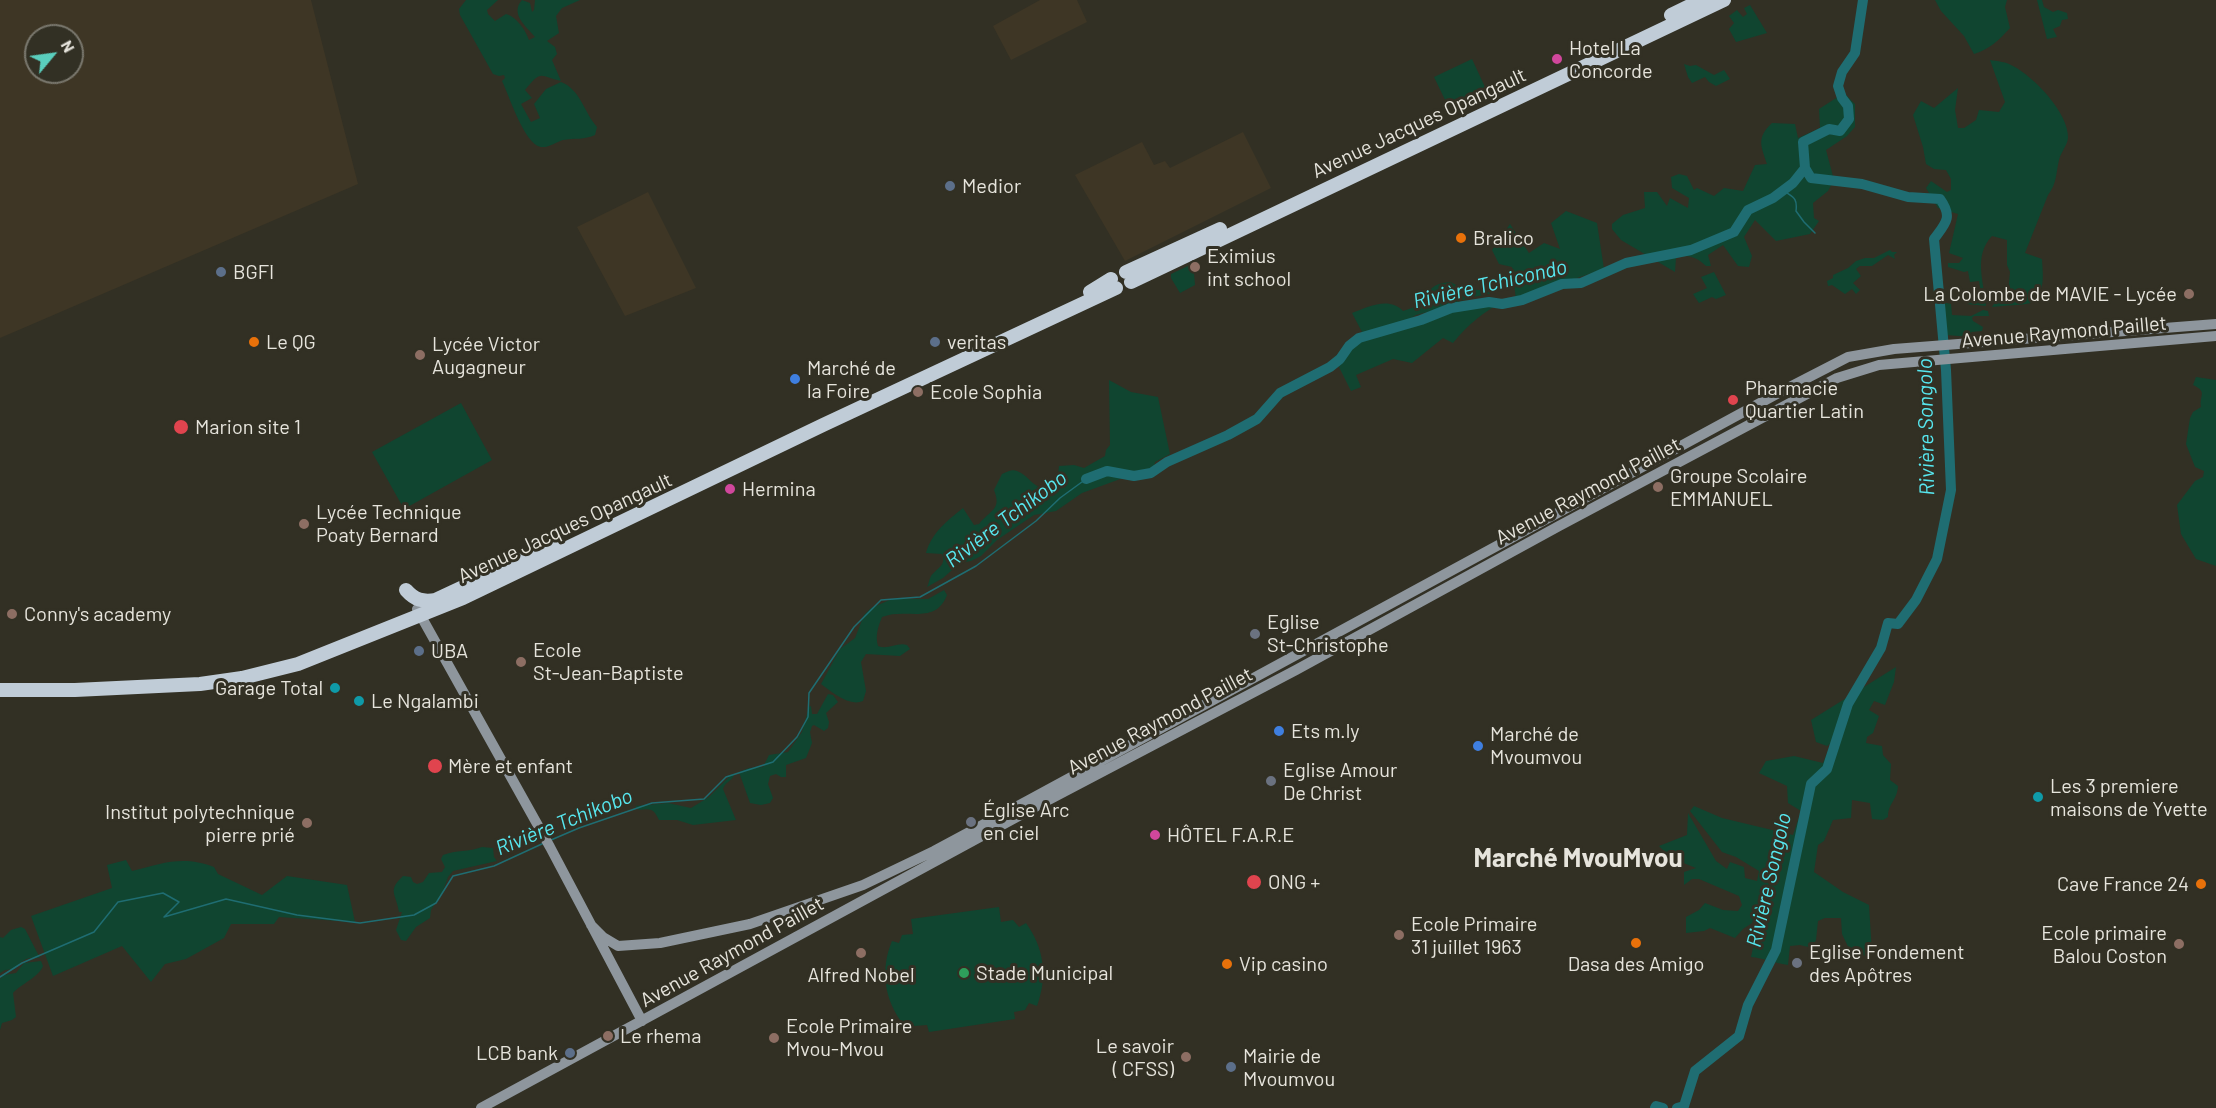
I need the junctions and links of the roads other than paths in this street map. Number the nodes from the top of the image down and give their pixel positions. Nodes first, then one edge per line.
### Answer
1 (1702, 0) edge
2 (1724, 0) edge
3 (1129, 277) junction
4 (1114, 284) junction
5 (2216, 324) edge
6 (2216, 336) edge
7 (406, 590) dead end
8 (436, 600) junction
9 (419, 613) junction
10 (0, 690) edge
11 (591, 926) junction
12 (622, 947) junction
13 (609, 959) junction
14 (642, 1021) junction
15 (481, 1108) edge

1 - 3 highway, Avenue Jacques Opangault
2 - 3 highway, Avenue Jacques Opangault
3 - 4 highway
4 - 8 highway
4 - 9 highway, Avenue Jacques Opangault
5 - 12 main road
6 - 14 main road, Avenue Raymond Paillet
7 - 8 highway
8 - 9 highway
9 - 10 highway, Avenue Jacques Opangault
9 - 11 main road
11 - 12 main road
11 - 13 main road
12 - 13 main road
13 - 14 main road
14 - 15 main road, Avenue Raymond Paillet

